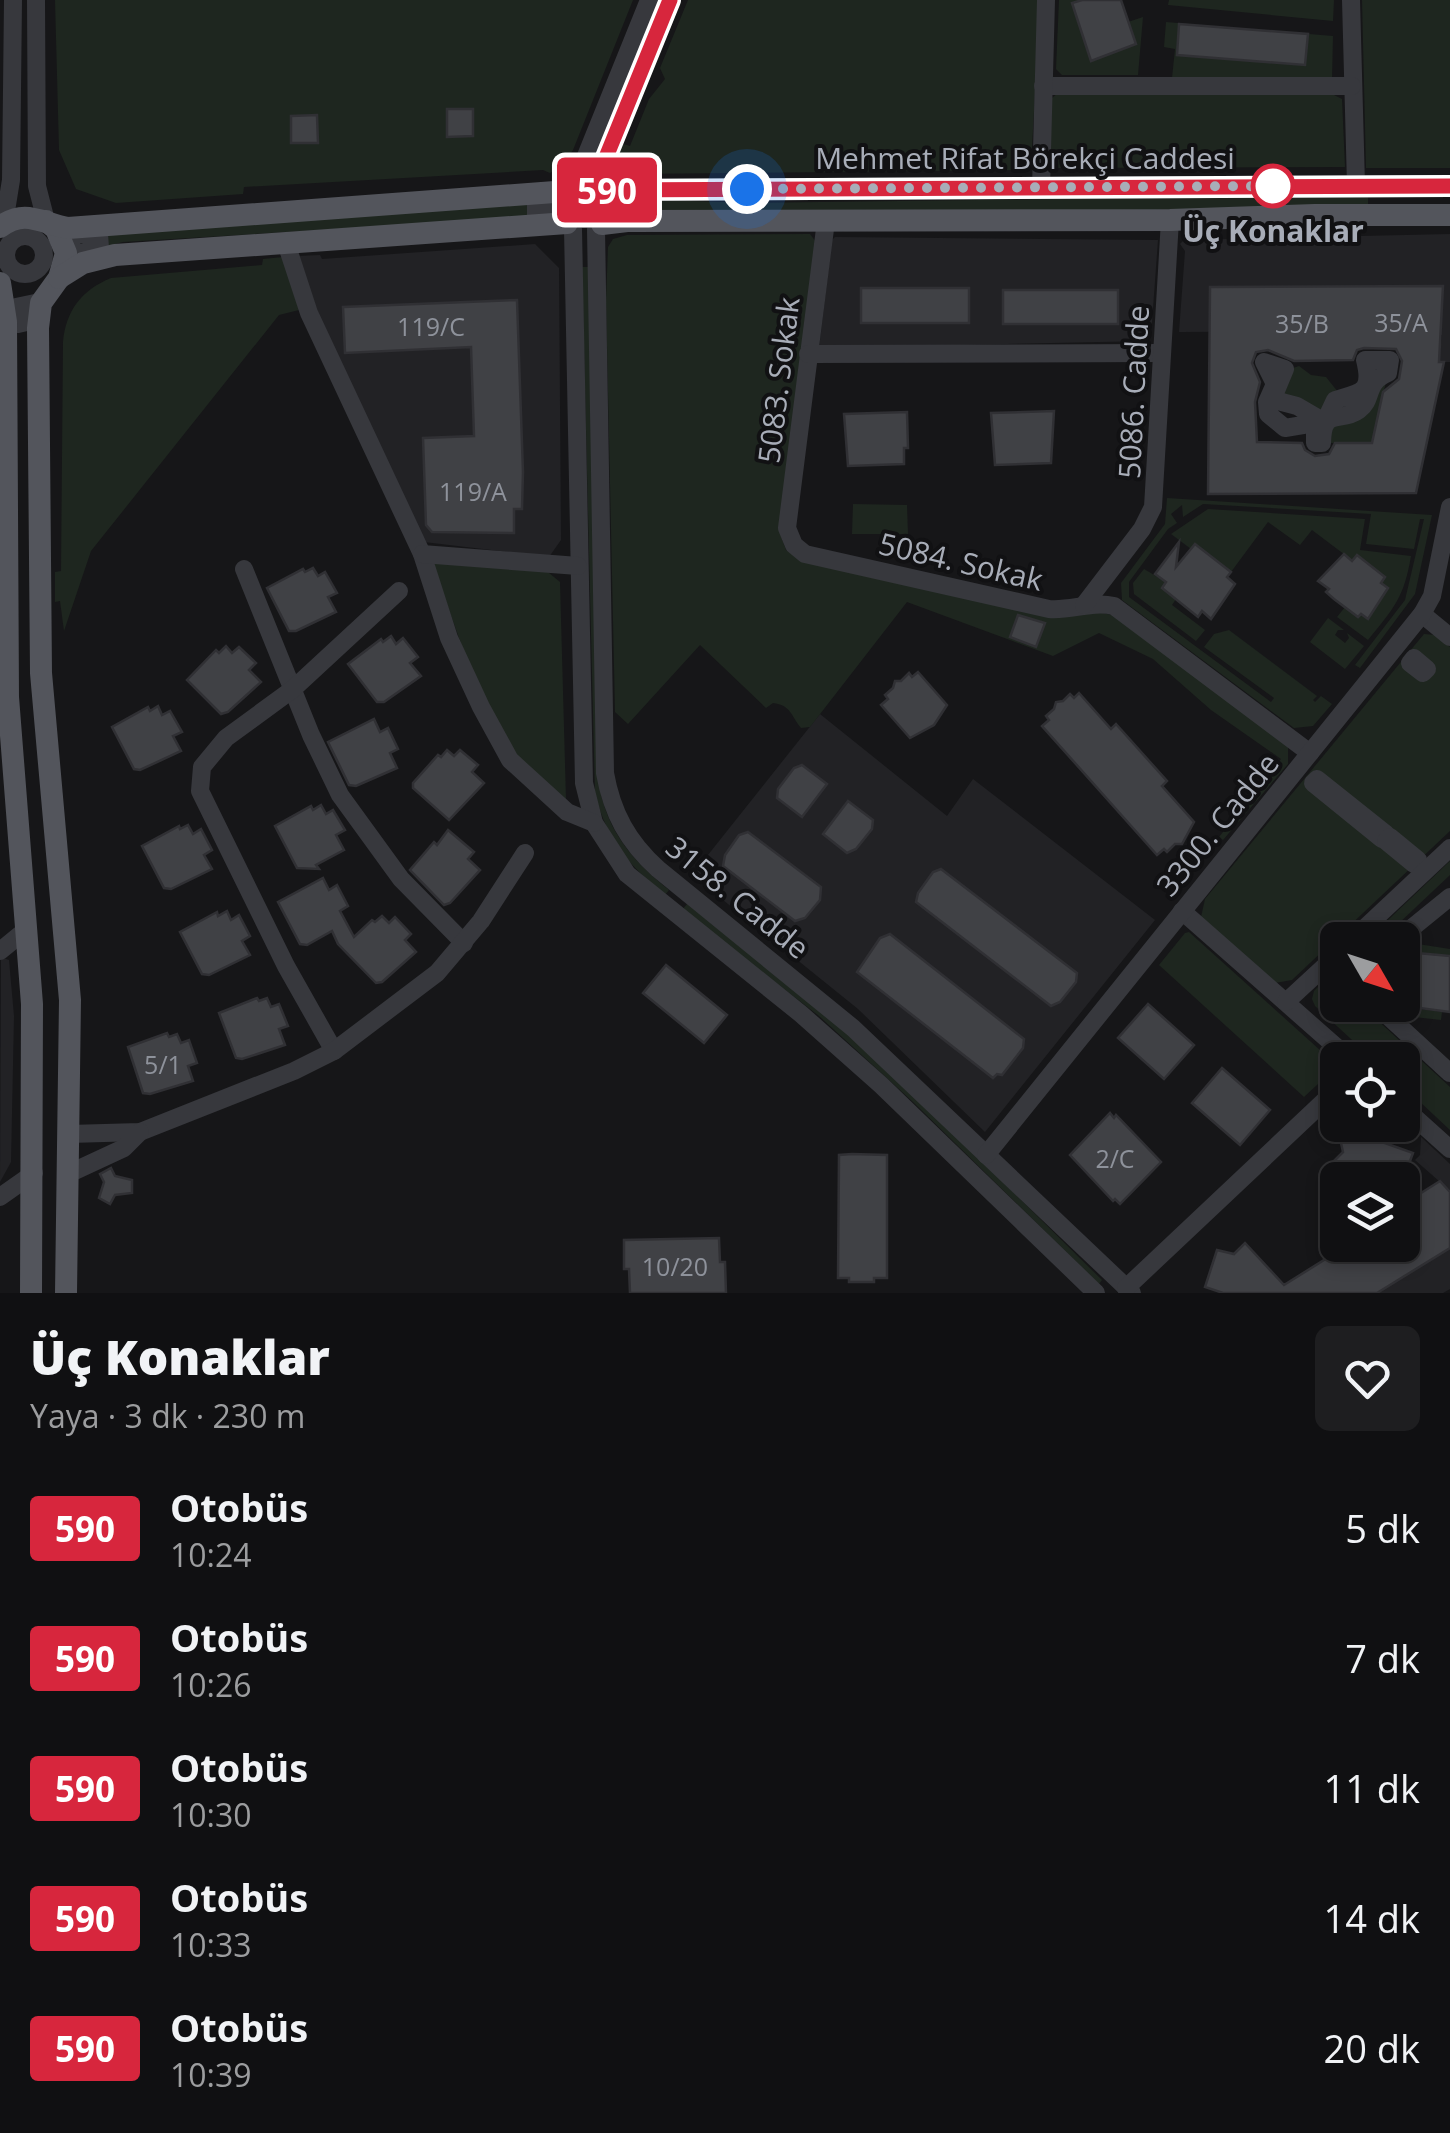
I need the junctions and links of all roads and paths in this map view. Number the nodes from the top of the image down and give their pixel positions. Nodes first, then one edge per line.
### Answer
1 (14, 0) edge
2 (36, 0) edge
3 (650, 0) edge
4 (670, 0) edge
5 (1046, 0) edge
6 (1351, 0) edge
7 (1042, 86) junction
8 (1352, 86) junction
9 (1356, 186) junction
10 (1450, 186) edge
11 (1041, 188) junction
12 (600, 190) junction
13 (580, 216) junction
14 (1450, 216) edge
15 (1170, 220) junction
16 (46, 221) junction
17 (826, 221) junction
18 (2, 232) edge
19 (286, 242) junction
20 (0, 283) edge
21 (48, 289) junction
22 (1162, 353) junction
23 (808, 354) junction
24 (1264, 362) joint
25 (1450, 508) edge
26 (3, 521) edge
27 (794, 545) joint
28 (422, 554) junction
29 (578, 566) junction
30 (244, 570) dead end
31 (399, 590) dead end
32 (1084, 605) junction
33 (3, 613) edge
34 (1422, 614) junction
35 (1450, 637) edge
36 (293, 689) junction
37 (1310, 753) junction
38 (594, 822) junction
39 (1450, 848) edge
40 (525, 854) dead end
41 (685, 890) junction
42 (1450, 897) edge
43 (669, 909) junction
44 (1182, 911) junction
45 (1371, 922) edge
46 (1419, 922) edge
47 (27, 928) junction
48 (464, 942) junction
49 (0, 951) edge
50 (1320, 971) edge
51 (1286, 1002) junction
52 (1394, 1022) edge
53 (1331, 1042) edge
54 (334, 1051) junction
55 (1450, 1073) edge
56 (1320, 1105) edge
57 (1420, 1122) edge
58 (140, 1132) junction
59 (1450, 1149) edge
60 (69, 1154) junction
61 (986, 1155) junction
62 (34, 1164) junction
63 (0, 1197) edge
64 (1129, 1291) edge
65 (31, 1293) edge
66 (66, 1293) edge
67 (1096, 1293) edge

1 - 18 street
2 - 16 street
3 - 13 street
4 - 12 street
5 - 7 street
6 - 8 street
7 - 8 street
7 - 11 street
8 - 9 street
9 - 10 main road, Mehmet Rifat Börekçi Caddesi
9 - 11 main road, Mehmet Rifat Börekçi Caddesi
11 - 12 main road, Mehmet Rifat Börekçi Caddesi
12 - 13 main road, Mehmet Rifat Börekçi Caddesi
12 - 13 main road
13 - 16 main road, Mehmet Rifat Börekçi Caddesi
13 - 17 main road, Mehmet Rifat Börekçi Caddesi
13 - 19 main road, Mehmet Rifat Börekçi Caddesi
13 - 29 street, 3158. Cadde
13 - 41 street, 3158. Cadde
14 - 15 main road, Mehmet Rifat Börekçi Caddesi
15 - 17 main road, Mehmet Rifat Börekçi Caddesi
15 - 22 street, 5086. Cadde
16 - 18 main road, Mehmet Rifat Börekçi Caddesi
16 - 21 main road
17 - 23 street, 5083. Sokak
19 - 21 main road, Mehmet Rifat Börekçi Caddesi
19 - 28 street
20 - 21 main road
20 - 26 main road
21 - 60 main road
22 - 23 street
22 - 32 street, 5086. Cadde
23 - 27 street, 5083. Sokak
24 - 24 street
25 - 34 street, 3300. Cadde
26 - 33 main road
27 - 32 street, 5084. Sokak
28 - 29 street
28 - 38 street
29 - 38 street, 3158. Cadde
30 - 36 street
31 - 36 street
32 - 37 street, 5084. Sokak
33 - 47 main road
34 - 35 street
34 - 37 street, 3300. Cadde
36 - 48 street
36 - 54 street
37 - 44 street, 3300. Cadde
38 - 43 street, 3158. Cadde
39 - 45 street
40 - 48 street
41 - 43 street
41 - 61 street, 3158. Cadde
42 - 46 street
43 - 67 street, 3158. Cadde
44 - 51 street
44 - 61 street, 3300. Cadde
47 - 49 street
47 - 62 main road
48 - 54 street
50 - 51 street
51 - 53 street
52 - 55 street
54 - 58 street
56 - 64 street
57 - 59 street
58 - 60 street
58 - 60 street
60 - 62 main road
60 - 66 main road
61 - 64 street, 3158. Cadde
62 - 63 street
62 - 65 main road

